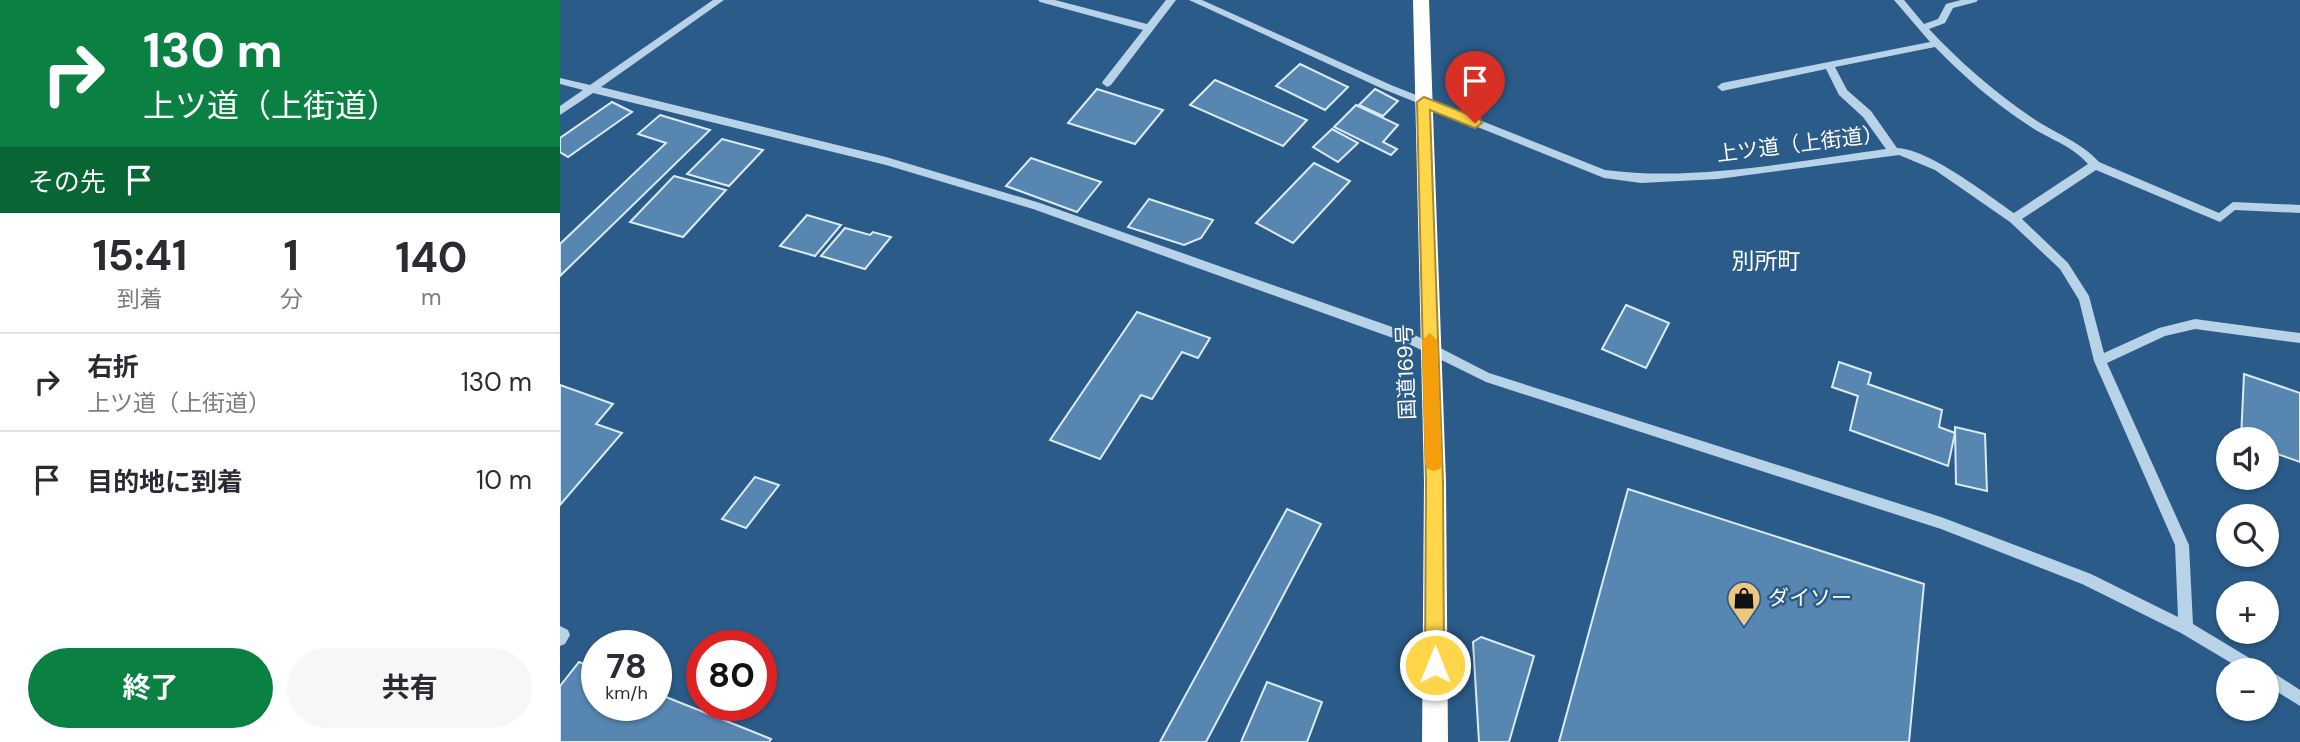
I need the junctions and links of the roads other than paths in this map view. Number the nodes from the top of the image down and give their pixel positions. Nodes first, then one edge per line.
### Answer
1 (719, 0) edge
2 (1043, 0) edge
3 (1171, 0) edge
4 (1194, 0) edge
5 (1421, 0) edge
6 (1899, 0) edge
7 (1973, 0) edge
8 (1149, 28) junction
9 (1923, 28) junction
10 (1939, 43) junction
11 (1829, 65) junction
12 (560, 81) edge
13 (1107, 83) dead end
14 (1722, 87) dead end
15 (588, 89) junction
16 (1424, 102) junction
17 (560, 111) edge
18 (1894, 152) junction
19 (2095, 165) junction
20 (2300, 209) edge
21 (2014, 219) junction
22 (2300, 338) edge
23 (1430, 347) junction
24 (2100, 361) junction
25 (2186, 628) junction
26 (560, 633) edge
27 (560, 639) edge
28 (2236, 658) edge
29 (2279, 685) edge
30 (2300, 699) edge
31 (1435, 742) edge

1 - 15 street
2 - 8 street
3 - 8 street
4 - 16 street, 上ツ道（上街道）
5 - 16 highway, 国道169号
6 - 9 street
7 - 9 street
8 - 13 street
9 - 10 street
10 - 11 street
10 - 19 street
11 - 14 street
11 - 18 street
12 - 15 street
15 - 17 street
15 - 23 street
16 - 18 street, 上ツ道（上街道）
16 - 23 highway, 国道169号
18 - 21 street, 上ツ道（上街道）
19 - 20 street
19 - 21 street
21 - 24 street, 上ツ道（上街道）
22 - 24 street
23 - 25 street
23 - 31 highway, 国道169号
24 - 25 street, 上ツ道（上街道）
25 - 28 street
26 - 27 street
29 - 30 street

